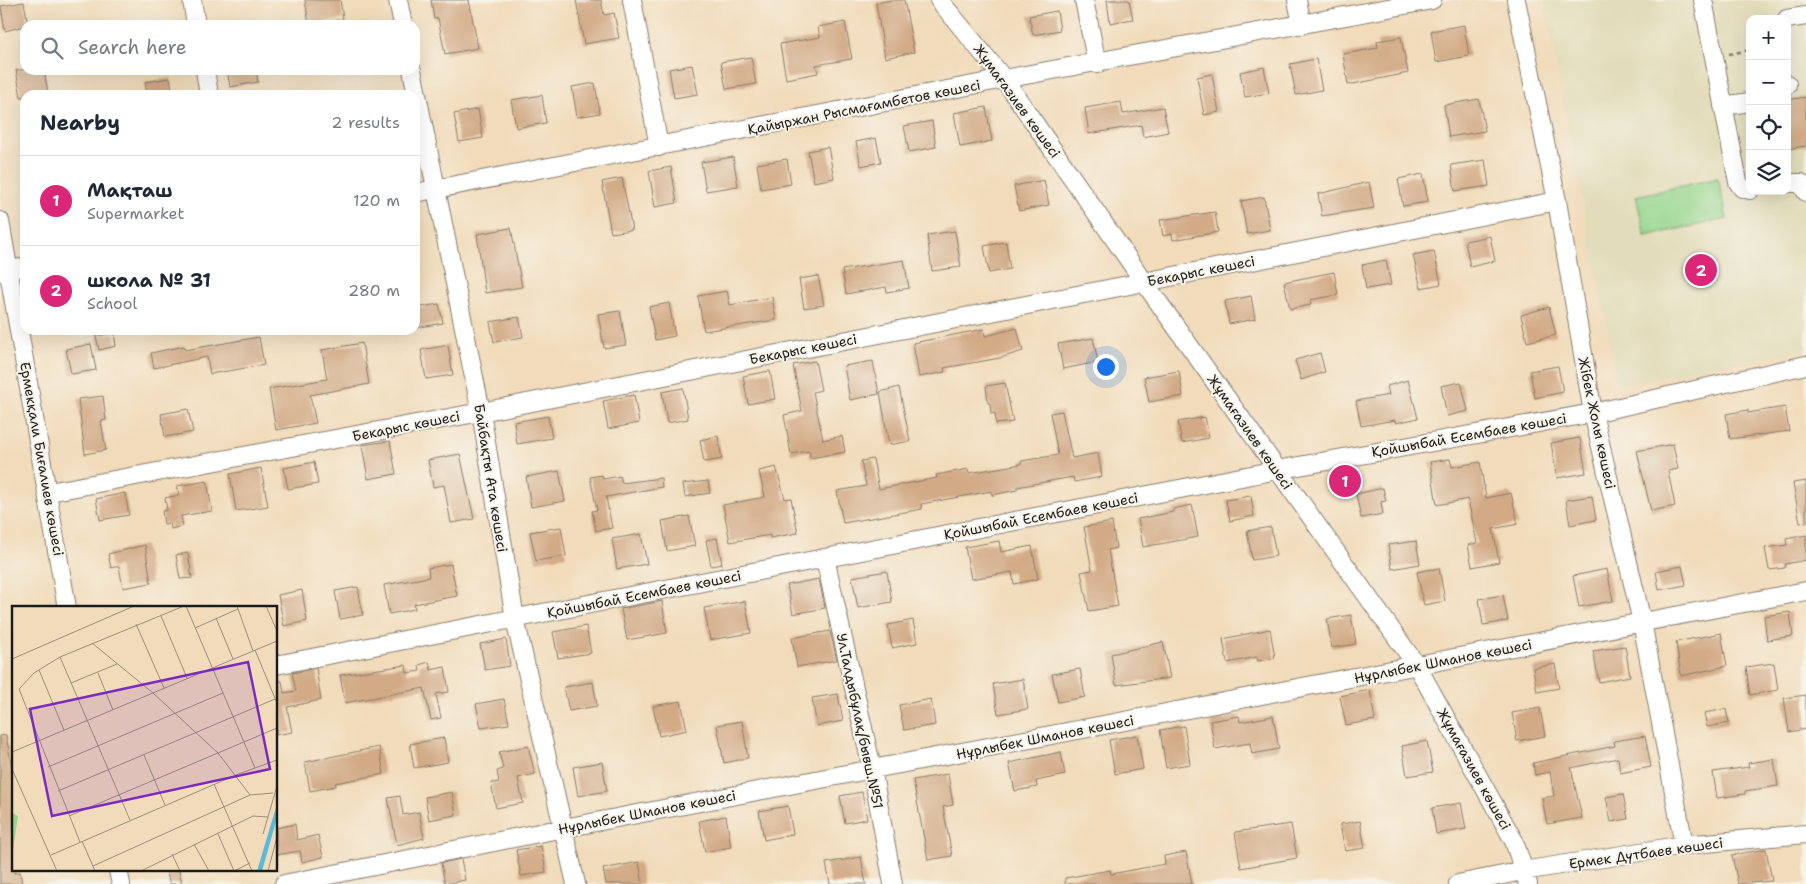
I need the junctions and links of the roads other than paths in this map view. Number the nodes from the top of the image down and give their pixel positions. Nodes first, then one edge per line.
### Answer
1 (192, 0) edge
2 (398, 0) edge
3 (632, 0) edge
4 (939, 0) edge
5 (1084, 0) edge
6 (1298, 0) edge
7 (1432, 0) edge
8 (1516, 0) edge
9 (1702, 0) edge
10 (1806, 16) edge
11 (1791, 18) edge
12 (195, 20) edge
13 (402, 20) edge
14 (1302, 25) junction
15 (1097, 64) junction
16 (206, 75) edge
17 (413, 75) edge
18 (1004, 79) junction
19 (209, 90) edge
20 (416, 90) edge
21 (1746, 103) edge
22 (1723, 106) junction
23 (420, 110) edge
24 (659, 147) junction
25 (1791, 183) edge
26 (436, 189) junction
27 (1746, 189) edge
28 (420, 192) edge
29 (1806, 192) edge
30 (1557, 201) junction
31 (0, 221) edge
32 (20, 268) edge
33 (4, 271) edge
34 (1144, 282) junction
35 (1806, 365) edge
36 (481, 412) junction
37 (1593, 413) junction
38 (1277, 470) junction
39 (49, 492) junction
40 (825, 558) junction
41 (1806, 591) edge
42 (68, 606) edge
43 (515, 619) junction
44 (1642, 622) junction
45 (278, 665) edge
46 (1417, 666) junction
47 (872, 769) junction
48 (564, 828) junction
49 (1806, 834) edge
50 (1684, 845) junction
51 (1525, 878) edge
52 (284, 884) edge
53 (576, 884) edge
54 (893, 884) edge
55 (1458, 884) edge

1 - 12 street
2 - 13 street
3 - 24 street
4 - 18 street, Жұмағазиев көшесі
5 - 15 street
6 - 14 street
7 - 14 street, Қайыржан Рысмағамбетов көшесі
8 - 30 street, Жібек Жолы көшесі
9 - 22 street
10 - 11 street
14 - 15 street, Қайыржан Рысмағамбетов көшесі
15 - 18 street, Қайыржан Рысмағамбетов көшесі
16 - 19 street
17 - 20 street, Байбақты Ата көшесі
18 - 24 street, Қайыржан Рысмағамбетов көшесі
18 - 34 street, Жұмағазиев көшесі
21 - 22 street
22 - 27 street
23 - 26 street, Байбақты Ата көшесі
24 - 26 street, Қайыржан Рысмағамбетов көшесі
25 - 29 street
26 - 28 street, Қайыржан Рысмағамбетов көшесі
26 - 36 street, Байбақты Ата көшесі
30 - 34 street, Бекарыс көшесі
30 - 37 street, Жібек Жолы көшесі
31 - 33 street, Ермекқали Биғалиев көшесі
32 - 33 street
33 - 39 street, Ермекқали Биғалиев көшесі
34 - 36 street, Бекарыс көшесі
34 - 38 street, Жұмағазиев көшесі
35 - 37 street, Қойшыбай Есембаев көшесі
36 - 39 street, Бекарыс көшесі
36 - 43 street, Байбақты Ата көшесі
37 - 38 street, Қойшыбай Есембаев көшесі
37 - 44 street, Жібек Жолы көшесі
38 - 40 street, Қойшыбай Есембаев көшесі
38 - 46 street, Жұмағазиев көшесі
39 - 42 street, Ермекқали Биғалиев көшесі
40 - 43 street, Қойшыбай Есембаев көшесі
40 - 47 street, Ул.Талдыбұлақ/бывш.№51
41 - 44 street, Нұрлыбек Шманов көшесі
43 - 45 street, Қойшыбай Есембаев көшесі
43 - 48 street, Байбақты Ата көшесі
44 - 46 street, Нұрлыбек Шманов көшесі
44 - 50 street, Жібек Жолы көшесі
46 - 47 street, Нұрлыбек Шманов көшесі
46 - 51 street, Жұмағазиев көшесі
47 - 48 street, Нұрлыбек Шманов көшесі
47 - 54 street, Ул.Талдыбұлақ/бывш.№51
48 - 52 street, Нұрлыбек Шманов көшесі
48 - 53 street, Байбақты Ата көшесі
49 - 50 street, Ермек Дүтбаев көшесi
50 - 51 street, Ермек Дүтбаев көшесi
51 - 55 street, Ермек Дүтбаев көшесi

